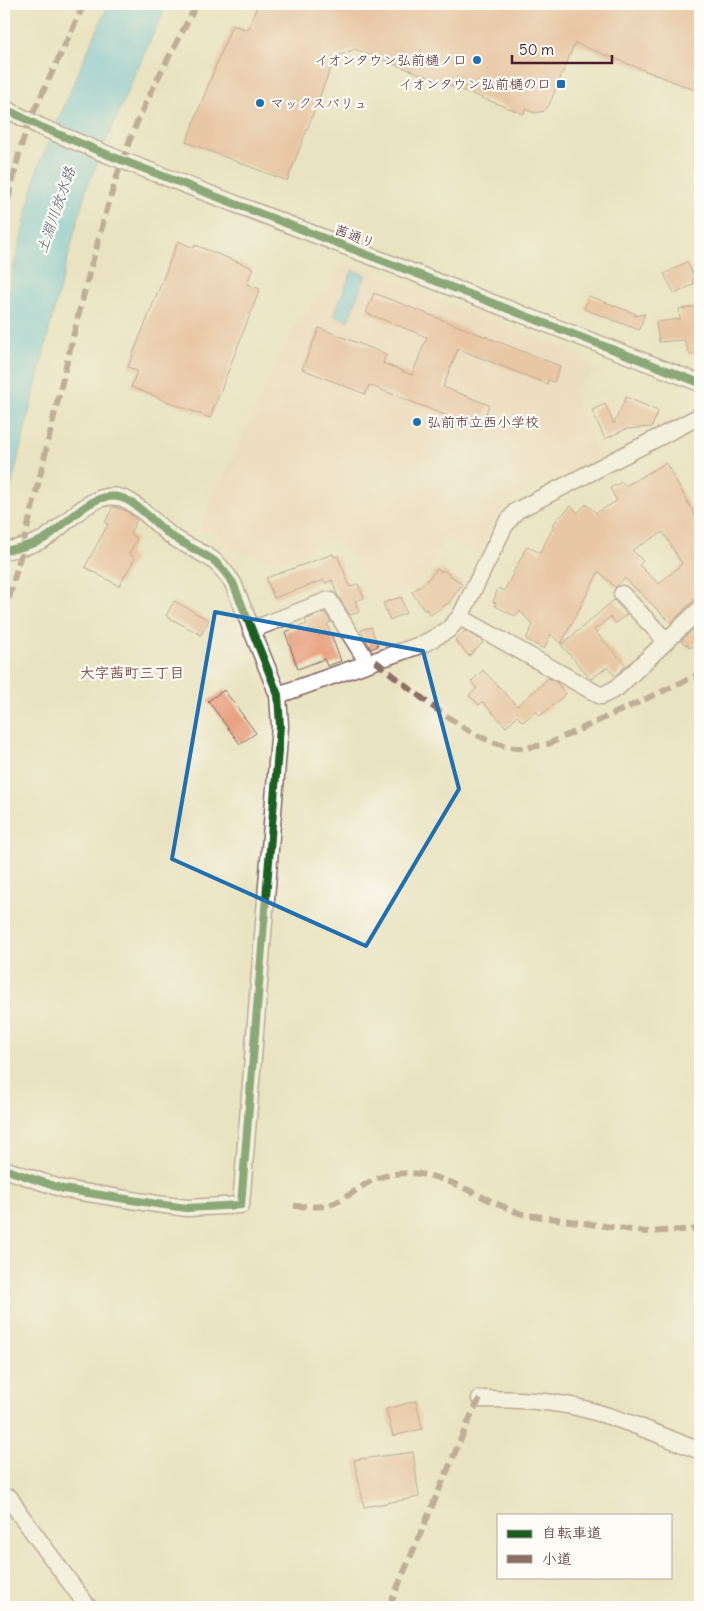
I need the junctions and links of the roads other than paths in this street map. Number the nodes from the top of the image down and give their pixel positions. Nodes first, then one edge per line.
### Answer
1 (4, 108) edge
2 (700, 383) edge
3 (700, 416) edge
4 (7, 550) edge
5 (622, 594) dead end
6 (700, 609) edge
7 (460, 617) junction
8 (251, 630) junction
9 (666, 641) junction
10 (368, 663) junction
11 (278, 695) junction
12 (4, 1169) edge
13 (480, 1398) dead end
14 (700, 1451) edge
15 (6, 1497) edge
16 (88, 1607) edge

1 - 2 street, 茜通り
3 - 7 street
4 - 8 street
5 - 9 street
6 - 9 street
7 - 9 street
7 - 10 street
8 - 10 street
8 - 11 street
10 - 11 street
11 - 12 street
13 - 14 street
15 - 16 street

